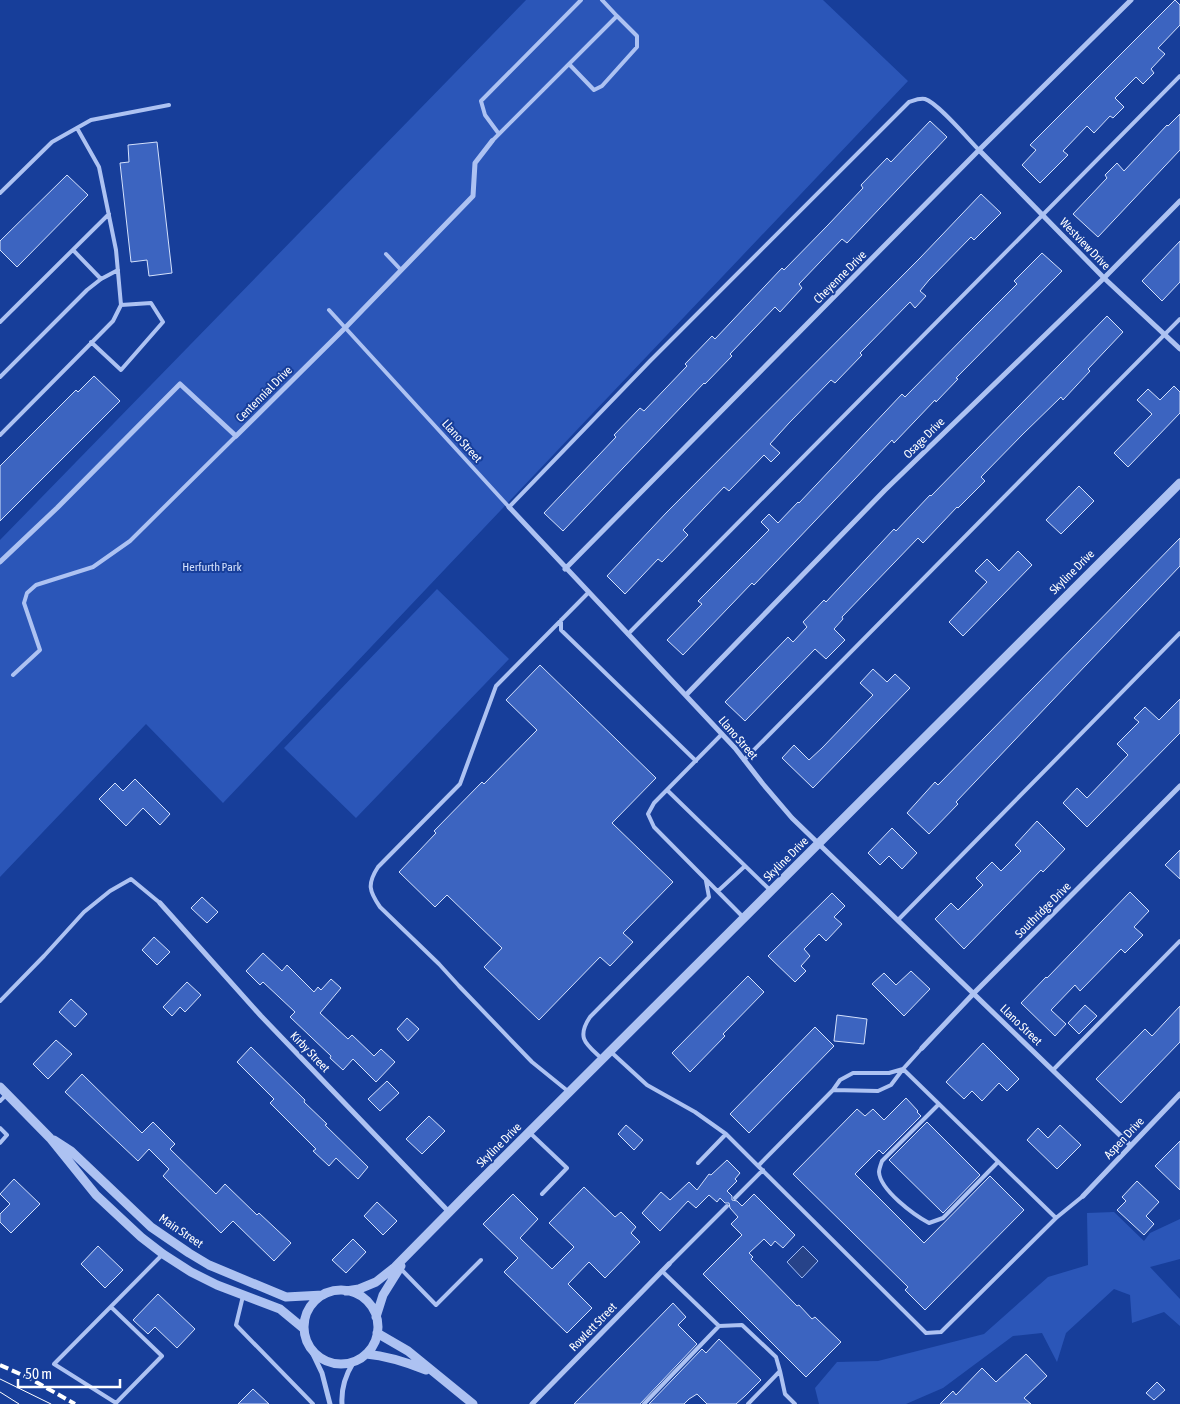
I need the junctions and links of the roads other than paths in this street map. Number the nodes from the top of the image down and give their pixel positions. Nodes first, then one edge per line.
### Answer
1 (581, 0) edge
2 (602, 0) edge
3 (1131, 0) edge
4 (617, 16) junction
5 (569, 64) junction
6 (1180, 76) edge
7 (169, 104) dead end
8 (77, 128) junction
9 (499, 134) junction
10 (492, 141) joint
11 (979, 150) junction
12 (0, 194) edge
13 (1180, 201) edge
14 (109, 214) junction
15 (1042, 215) junction
16 (73, 250) junction
17 (386, 254) dead end
18 (118, 270) junction
19 (401, 270) junction
20 (1104, 278) junction
21 (101, 279) junction
22 (121, 305) junction
23 (329, 310) dead end
24 (1180, 319) edge
25 (0, 322) edge
26 (346, 327) junction
27 (1165, 335) junction
28 (91, 342) junction
29 (1180, 349) edge
30 (0, 377) edge
31 (0, 434) edge
32 (236, 436) junction
33 (1180, 483) edge
34 (509, 506) junction
35 (1, 560) edge
36 (565, 569) junction
37 (588, 593) junction
38 (561, 620) junction
39 (628, 634) junction
40 (1180, 634) edge
41 (13, 675) dead end
42 (686, 695) junction
43 (722, 734) junction
44 (744, 760) junction
45 (696, 761) junction
46 (1180, 786) edge
47 (667, 790) junction
48 (819, 844) junction
49 (745, 866) junction
50 (706, 879) junction
51 (771, 891) junction
52 (718, 892) junction
53 (160, 903) joint
54 (744, 918) junction
55 (898, 920) junction
56 (1180, 941) edge
57 (974, 994) junction
58 (0, 1001) edge
59 (922, 1048) joint
60 (610, 1052) junction
61 (602, 1059) junction
62 (903, 1069) junction
63 (1053, 1070) junction
64 (3, 1090) edge
65 (833, 1090) junction
66 (569, 1092) junction
67 (1180, 1094) edge
68 (0, 1101) edge
69 (939, 1104) junction
70 (0, 1128) edge
71 (529, 1132) junction
72 (726, 1134) junction
73 (50, 1138) junction
74 (0, 1142) edge
75 (1130, 1145) junction
76 (998, 1162) junction
77 (698, 1163) dead end
78 (758, 1165) junction
79 (763, 1170) junction
80 (542, 1194) dead end
81 (1083, 1196) joint
82 (734, 1198) dead end
83 (727, 1206) dead end
84 (449, 1212) junction
85 (1056, 1218) junction
86 (410, 1253) junction
87 (162, 1254) junction
88 (481, 1260) dead end
89 (669, 1264) joint
90 (400, 1268) junction
91 (662, 1271) junction
92 (346, 1291) junction
93 (244, 1295) junction
94 (323, 1295) junction
95 (111, 1306) junction
96 (376, 1318) junction
97 (719, 1326) junction
98 (304, 1328) junction
99 (377, 1334) junction
100 (311, 1350) junction
101 (366, 1354) junction
102 (352, 1363) junction
103 (780, 1371) junction
104 (436, 1374) junction
105 (313, 1404) edge
106 (330, 1404) edge
107 (342, 1404) edge
108 (473, 1404) edge
109 (532, 1404) edge
110 (644, 1404) edge
111 (748, 1404) edge
112 (795, 1404) edge

1 - 9 lane
2 - 4 lane
3 - 11 street, Cheyenne Drive
4 - 5 lane
4 - 5 lane
5 - 9 lane
6 - 15 lane
7 - 8 lane
8 - 12 lane
8 - 14 lane
9 - 10 lane
10 - 19 street, Centennial Drive
11 - 15 street, Westview Drive
11 - 34 lane
11 - 36 street, Cheyenne Drive
13 - 20 street, Osage Drive
14 - 16 lane
14 - 18 lane
15 - 20 street, Westview Drive
15 - 39 lane
16 - 21 lane
16 - 25 lane
17 - 19 lane
18 - 21 lane
18 - 22 lane
19 - 26 street, Centennial Drive
20 - 27 street, Westview Drive
20 - 42 street, Osage Drive
21 - 30 lane
22 - 28 lane
22 - 28 lane
23 - 26 lane, Llano Street
24 - 27 lane
26 - 32 street, Centennial Drive
26 - 34 lane, Llano Street
27 - 29 street, Westview Drive
27 - 44 lane
28 - 31 lane
32 - 35 street, Centennial Drive
32 - 41 lane
33 - 48 street, Skyline Drive
34 - 36 street, Llano Street
36 - 37 street, Llano Street
37 - 38 lane
37 - 39 street, Llano Street
38 - 45 lane
38 - 66 lane
39 - 42 street, Llano Street
40 - 55 lane
42 - 43 street, Llano Street
43 - 44 street, Llano Street
43 - 45 lane
44 - 48 street, Llano Street
45 - 47 lane
46 - 57 street, Southridge Drive
47 - 49 lane
47 - 50 lane
48 - 51 street, Skyline Drive
48 - 55 street, Llano Street
49 - 51 lane
49 - 52 lane
50 - 52 lane
50 - 61 lane
51 - 54 street, Skyline Drive
52 - 54 lane
53 - 58 lane
53 - 84 street, Kirby Street
54 - 60 street, Skyline Drive
55 - 57 street, Llano Street
56 - 63 lane
57 - 59 street, Southridge Drive
57 - 63 street, Llano Street
59 - 62 lane
60 - 61 street, Skyline Drive
60 - 72 lane
61 - 66 street, Skyline Drive
62 - 65 lane
62 - 65 lane
62 - 69 lane
63 - 75 street, Llano Street
64 - 68 lane
64 - 73 street, Main Street
65 - 78 lane
66 - 71 street, Skyline Drive
67 - 75 street, Aspen Drive
69 - 76 lane
69 - 76 lane
70 - 74 lane
71 - 80 lane
71 - 84 street, Skyline Drive
72 - 77 lane
72 - 78 lane
73 - 87 street, Main Street
73 - 94 street, Main Street
75 - 81 street, Aspen Drive
76 - 85 lane
78 - 79 lane
79 - 82 lane
79 - 85 lane
81 - 85 lane
83 - 89 lane
84 - 86 street, Skyline Drive
86 - 90 street, Skyline Drive
86 - 92 street, Skyline Drive
87 - 93 street, Main Street
87 - 95 lane
88 - 90 lane
89 - 91 street, Rowlett Street
90 - 96 street, Skyline Drive
91 - 97 lane
91 - 109 street, Rowlett Street
92 - 94 street, Main Street
92 - 96 street
93 - 98 street, Main Street
93 - 105 lane
94 - 98 street
95 - 95 lane
96 - 99 street
97 - 103 lane
97 - 110 lane
98 - 100 street
99 - 101 street
99 - 104 street
100 - 102 street
100 - 106 street
101 - 102 street
101 - 104 street
102 - 107 street
103 - 111 lane
103 - 112 lane
104 - 108 street

